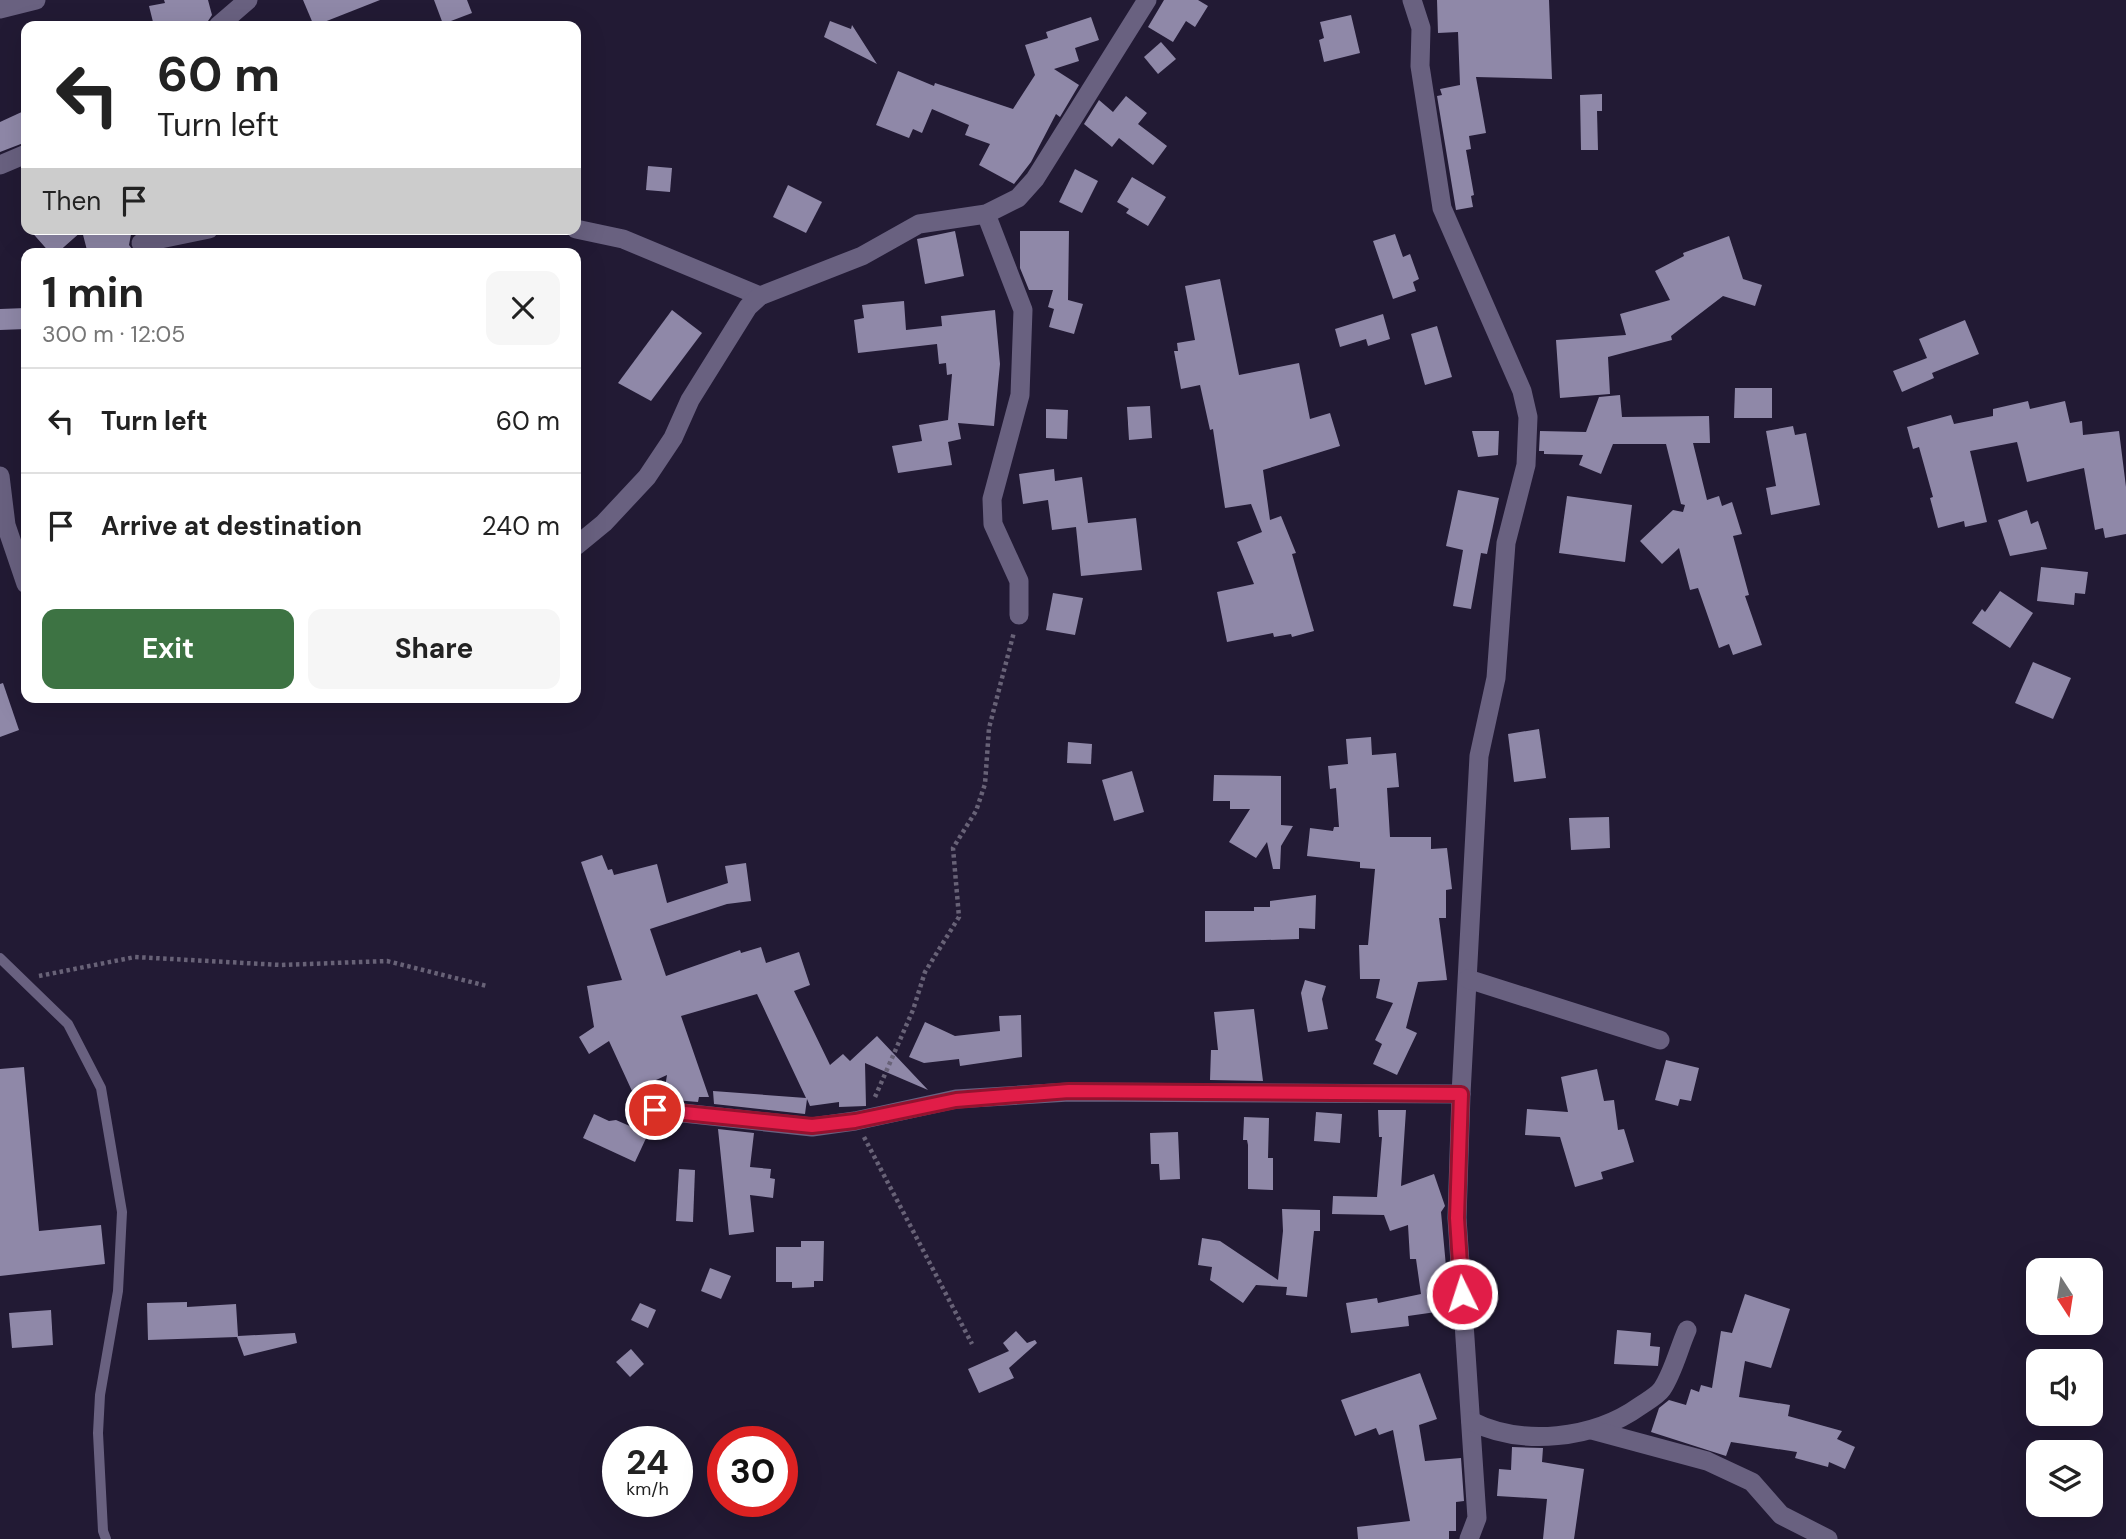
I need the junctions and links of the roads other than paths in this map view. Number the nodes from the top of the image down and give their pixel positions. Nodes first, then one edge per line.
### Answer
1 (36, 0) edge
2 (248, 0) edge
3 (1147, 0) edge
4 (1412, 0) edge
5 (0, 9) edge
6 (224, 21) edge
7 (21, 156) edge
8 (0, 165) edge
9 (986, 214) junction
10 (581, 230) edge
11 (178, 235) edge
12 (142, 242) edge
13 (760, 296) junction
14 (0, 476) edge
15 (581, 542) edge
16 (21, 569) edge
17 (1018, 615) road end
18 (0, 958) edge
19 (1468, 979) junction
20 (1660, 1040) dead end
21 (1461, 1094) junction
22 (655, 1110) dead end
23 (1687, 1330) dead end
24 (1471, 1422) junction
25 (1592, 1430) junction
26 (106, 1539) edge
27 (1469, 1539) edge
28 (1828, 1539) edge

1 - 5 street
2 - 6 street
3 - 9 street
4 - 19 street
7 - 8 street
9 - 13 street
9 - 17 street
10 - 13 street
11 - 12 street
13 - 15 street
14 - 16 street
18 - 26 lane
19 - 20 street
19 - 21 street
21 - 22 street
21 - 24 street
23 - 25 street
24 - 25 street
24 - 27 street
25 - 28 street

